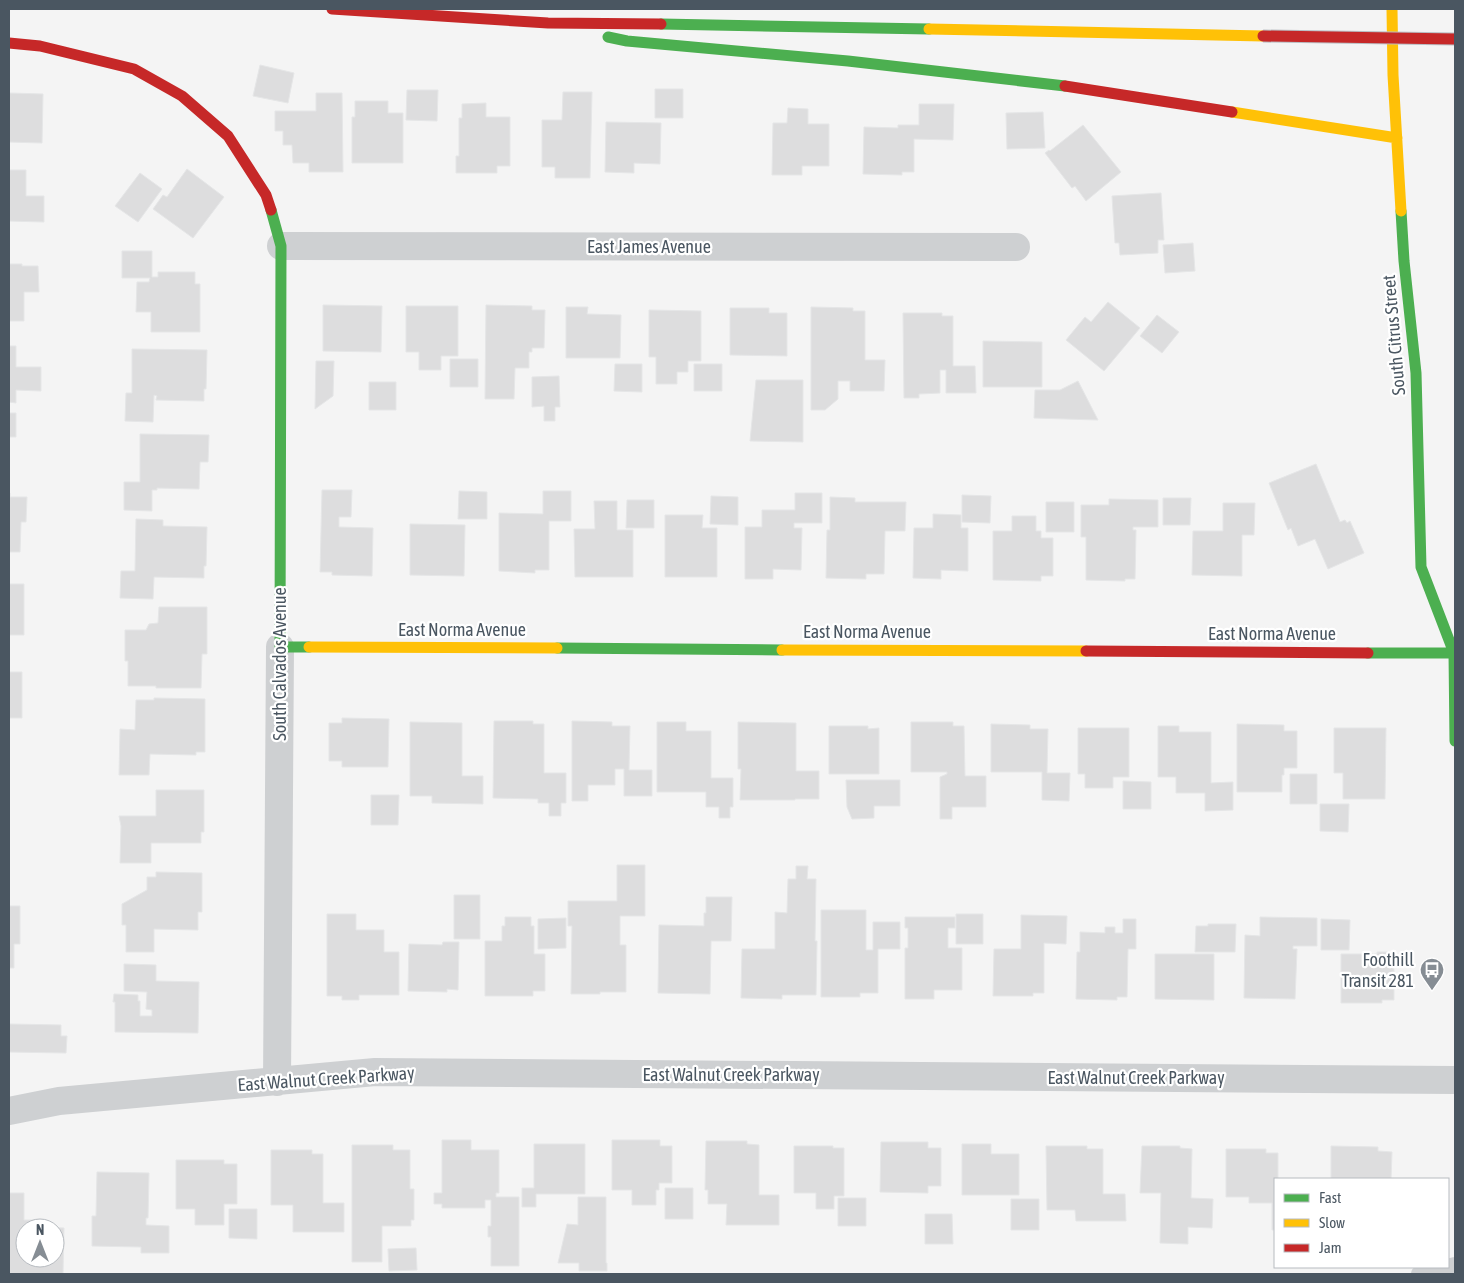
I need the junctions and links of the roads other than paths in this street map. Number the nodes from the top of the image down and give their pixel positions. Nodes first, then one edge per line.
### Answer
1 (332, 9) edge
2 (1392, 9) edge
3 (548, 23) junction
4 (1455, 39) edge
5 (9, 43) edge
6 (1397, 138) junction
7 (281, 246) junction
8 (1016, 247) dead end
9 (280, 646) junction
10 (1455, 651) edge
11 (1455, 741) edge
12 (1455, 1080) edge
13 (277, 1082) junction
14 (9, 1111) edge
15 (1446, 1268) edge
16 (1420, 1274) edge

1 - 3 main road
2 - 6 main road, South Citrus Street
3 - 4 main road, bridge
3 - 6 main road
5 - 7 main road, South Calvados Avenue
6 - 10 main road, South Citrus Street
7 - 8 street, East James Avenue
7 - 9 main road, South Calvados Avenue
9 - 10 main road, East Norma Avenue
9 - 13 street, South Calvados Avenue
10 - 11 main road, South Citrus Street
12 - 13 street, East Walnut Creek Parkway
13 - 14 street, East Walnut Creek Parkway
15 - 16 lane

